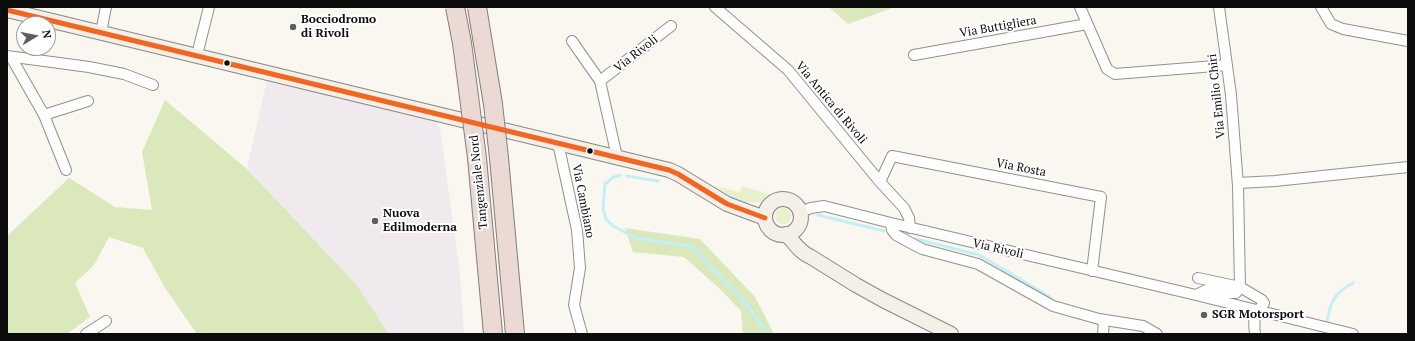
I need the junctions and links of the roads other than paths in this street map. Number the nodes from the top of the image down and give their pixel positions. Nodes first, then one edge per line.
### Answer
1 (106, 7) edge
2 (209, 7) edge
3 (455, 7) edge
4 (477, 7) edge
5 (715, 7) edge
6 (1080, 7) edge
7 (1219, 7) edge
8 (1321, 7) edge
9 (7, 10) edge
10 (1087, 24) junction
11 (671, 26) dead end
12 (100, 32) junction
13 (572, 41) dead end
14 (1408, 41) edge
15 (197, 55) junction
16 (9, 56) edge
17 (914, 56) dead end
18 (1227, 65) junction
19 (600, 81) junction
20 (154, 85) dead end
21 (88, 101) dead end
22 (44, 115) junction
23 (558, 143) junction
24 (617, 157) junction
25 (1408, 167) edge
26 (66, 170) dead end
27 (880, 182) junction
28 (1238, 183) junction
29 (766, 212) junction
30 (800, 218) junction
31 (891, 224) junction
32 (910, 228) junction
33 (786, 234) junction
34 (811, 257) junction
35 (1092, 271) junction
36 (1198, 278) dead end
37 (1240, 287) junction
38 (1196, 295) junction
39 (1258, 310) junction
40 (1104, 320) junction
41 (106, 321) dead end
42 (86, 334) edge
43 (493, 334) edge
44 (515, 334) edge
45 (582, 334) edge
46 (951, 334) edge
47 (1103, 334) edge
48 (1157, 334) edge
49 (1255, 334) edge
50 (1353, 334) edge

1 - 12 street
2 - 15 street
3 - 43 highway, Tangenziale Nord, bridge
4 - 44 highway, Tangenziale Nord, bridge
5 - 27 street, Via Antica di Rivoli
6 - 10 street
7 - 18 street, Via Emilio Chiri
8 - 14 street
9 - 12 street
10 - 17 street, Via Buttigliera
10 - 18 street
11 - 19 street, Via Rivoli
12 - 15 street
13 - 19 street
15 - 23 street
16 - 20 street
16 - 22 street
18 - 28 street, Via Emilio Chiri
19 - 24 street
21 - 22 street
22 - 26 street
23 - 24 street
23 - 45 street, Via Cambiano
24 - 29 street
25 - 28 street
27 - 32 street, Via Antica di Rivoli
27 - 35 street, Via Rosta
28 - 37 street, Via Emilio Chiri
29 - 30 street
29 - 33 street
30 - 31 street, Via Rivoli
30 - 33 street, Via Rivoli
30 - 34 street
31 - 32 street, Via Rivoli
31 - 40 street
32 - 35 street, Via Rivoli
33 - 34 street
34 - 46 street
35 - 38 street, Via Rivoli
36 - 37 street
37 - 38 street, Via Rivoli
37 - 39 street
38 - 39 street, Via Rivoli
39 - 49 street
39 - 50 street, Via Rivoli
40 - 47 street
40 - 48 street
41 - 42 street

